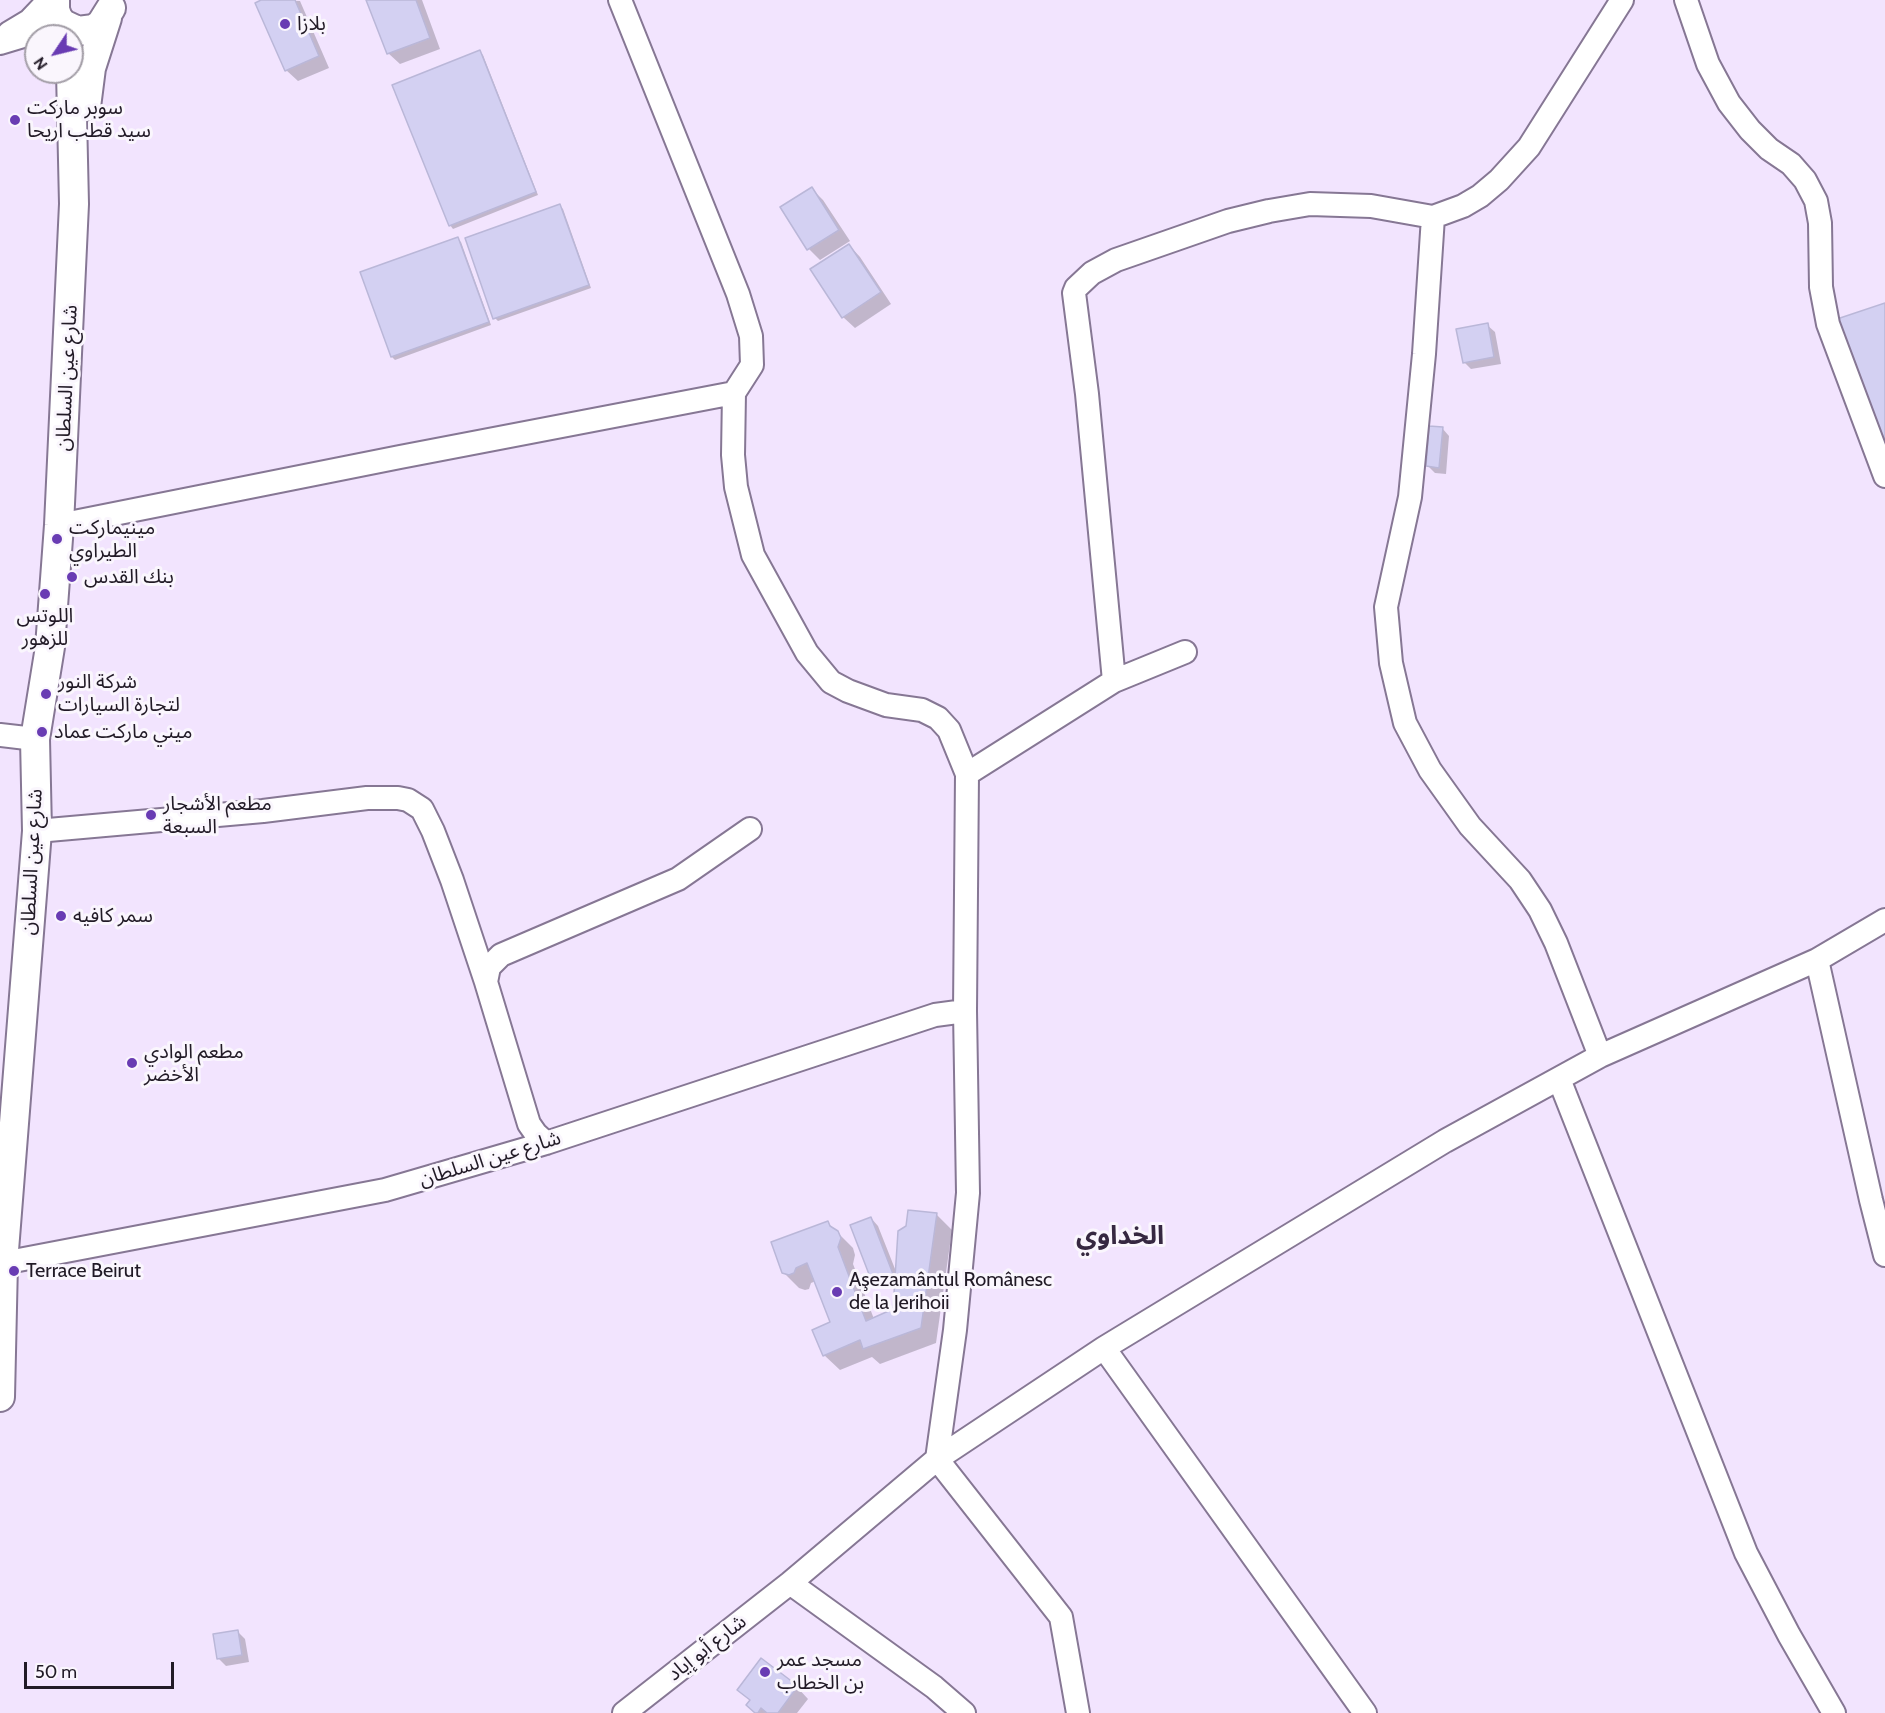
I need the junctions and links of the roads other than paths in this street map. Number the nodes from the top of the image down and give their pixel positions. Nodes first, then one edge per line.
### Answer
1 (49, 0) edge
2 (620, 0) edge
3 (1622, 0) edge
4 (1686, 0) edge
5 (113, 6) edge
6 (64, 22) edge
7 (0, 38) edge
8 (0, 43) edge
9 (71, 84) edge
10 (74, 174) junction
11 (1433, 217) junction
12 (734, 393) junction
13 (1885, 476) edge
14 (59, 525) junction
15 (1185, 652) dead end
16 (1114, 681) junction
17 (0, 735) edge
18 (35, 739) junction
19 (967, 774) junction
20 (750, 829) dead end
21 (38, 831) junction
22 (1885, 920) edge
23 (472, 938) junction
24 (501, 955) junction
25 (1817, 960) junction
26 (486, 982) junction
27 (965, 1011) junction
28 (1600, 1056) junction
29 (1559, 1079) junction
30 (546, 1143) junction
31 (1885, 1255) edge
32 (3, 1263) junction
33 (1104, 1348) junction
34 (0, 1397) edge
35 (938, 1459) junction
36 (790, 1583) junction
37 (624, 1713) edge
38 (964, 1713) edge
39 (1078, 1713) edge
40 (1365, 1713) edge
41 (1834, 1713) edge

1 - 7 street
2 - 12 street
3 - 11 street
4 - 13 street
5 - 6 main road
5 - 10 main road, شارع عين السلطان
6 - 8 street
9 - 10 main road, شارع عين السلطان
10 - 14 main road, شارع عين السلطان
11 - 16 street
11 - 28 street
12 - 14 street
12 - 19 street
14 - 18 main road, شارع عين السلطان
15 - 16 street
16 - 19 street
17 - 18 street
18 - 21 main road, شارع عين السلطان
19 - 27 street
20 - 24 street
21 - 23 street
21 - 32 main road, شارع عين السلطان
22 - 25 street, شارع أبو إياد
23 - 24 street
23 - 26 street
24 - 26 street
25 - 28 street, شارع أبو إياد
25 - 31 street
26 - 30 street
27 - 30 street, شارع عين السلطان
27 - 35 street
28 - 29 street, شارع أبو إياد
29 - 33 street, شارع أبو إياد
29 - 41 street
30 - 32 street, شارع عين السلطان
32 - 34 main road, شارع عين السلطان
33 - 35 street, شارع أبو إياد
33 - 40 street
35 - 36 street, شارع أبو إياد
35 - 39 street
36 - 37 street, شارع أبو إياد
36 - 38 street

